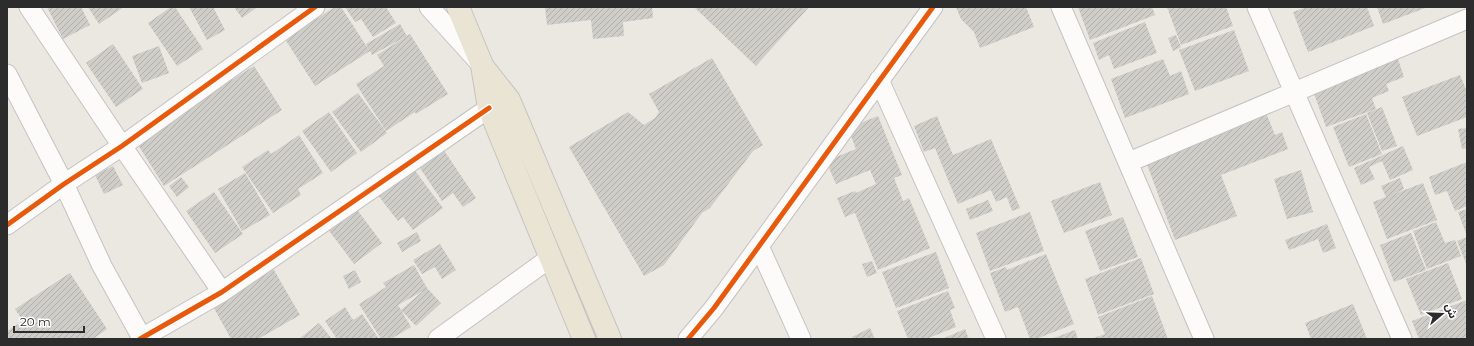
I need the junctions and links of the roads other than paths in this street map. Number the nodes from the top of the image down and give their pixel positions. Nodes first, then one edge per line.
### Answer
1 (30, 7) edge
2 (315, 7) edge
3 (429, 7) edge
4 (458, 7) edge
5 (933, 7) edge
6 (1061, 7) edge
7 (1257, 7) edge
8 (1463, 7) edge
9 (1467, 18) edge
10 (482, 65) junction
11 (7, 74) edge
12 (880, 80) junction
13 (1294, 92) junction
14 (489, 108) junction
15 (122, 146) junction
16 (1129, 162) junction
17 (64, 184) junction
18 (7, 225) edge
19 (759, 246) junction
20 (550, 258) junction
21 (222, 292) junction
22 (141, 338) edge
23 (438, 339) edge
24 (584, 339) edge
25 (610, 339) edge
26 (688, 339) edge
27 (801, 339) edge
28 (996, 339) edge
29 (1204, 339) edge
30 (1402, 339) edge

1 - 15 street
2 - 15 street
3 - 10 street
4 - 10 main road
5 - 12 street
6 - 16 street
7 - 13 street
8 - 9 street
9 - 13 street
10 - 14 main road
10 - 25 main road
11 - 17 street
12 - 19 street
12 - 28 street
13 - 16 street
13 - 30 street
14 - 20 main road
14 - 21 street
15 - 17 street
15 - 21 street
16 - 29 street
17 - 18 street
17 - 22 street
19 - 26 street
19 - 27 street
20 - 23 street
20 - 24 main road
21 - 22 street

